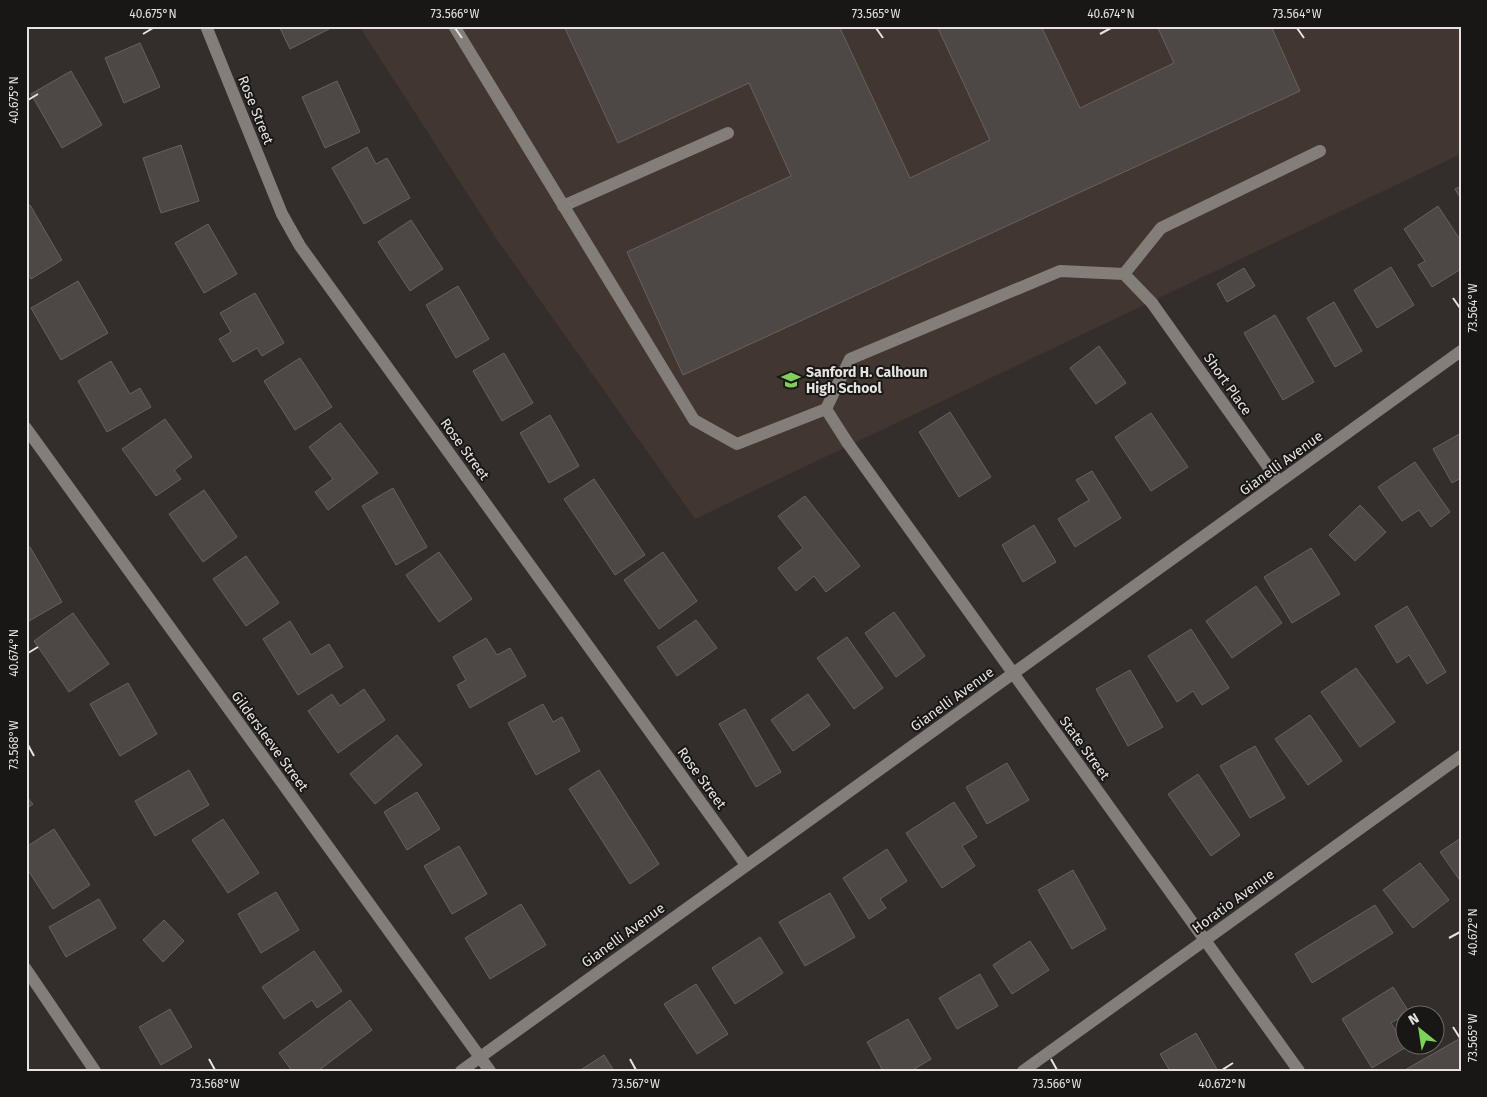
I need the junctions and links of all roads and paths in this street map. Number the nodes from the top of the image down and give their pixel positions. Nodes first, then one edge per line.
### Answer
1 (206, 26) edge
2 (454, 26) edge
3 (728, 132) dead end
4 (1320, 151) dead end
5 (564, 206) junction
6 (1124, 274) junction
7 (1461, 351) edge
8 (826, 409) junction
9 (26, 428) edge
10 (1279, 482) junction
11 (1013, 674) junction
12 (1461, 756) edge
13 (746, 865) junction
14 (1204, 940) junction
15 (26, 969) edge
16 (480, 1057) junction
17 (95, 1071) edge
18 (461, 1071) edge
19 (490, 1071) edge
20 (1023, 1071) edge
21 (1299, 1071) edge

1 - 13 street, Rose Street
2 - 5 street
3 - 5 street
4 - 6 street
5 - 8 street
6 - 8 street
6 - 10 street, Short Place
7 - 10 street, Gianelli Avenue
8 - 11 street, State Street
9 - 16 street, Gildersleeve Street
10 - 11 street, Gianelli Avenue
11 - 13 street, Gianelli Avenue
11 - 14 street, State Street
12 - 14 street, Horatio Avenue
13 - 16 street, Gianelli Avenue
14 - 20 street, Horatio Avenue
14 - 21 street, State Street
15 - 17 street
16 - 18 street, Gianelli Avenue
16 - 19 street, Gildersleeve Street

